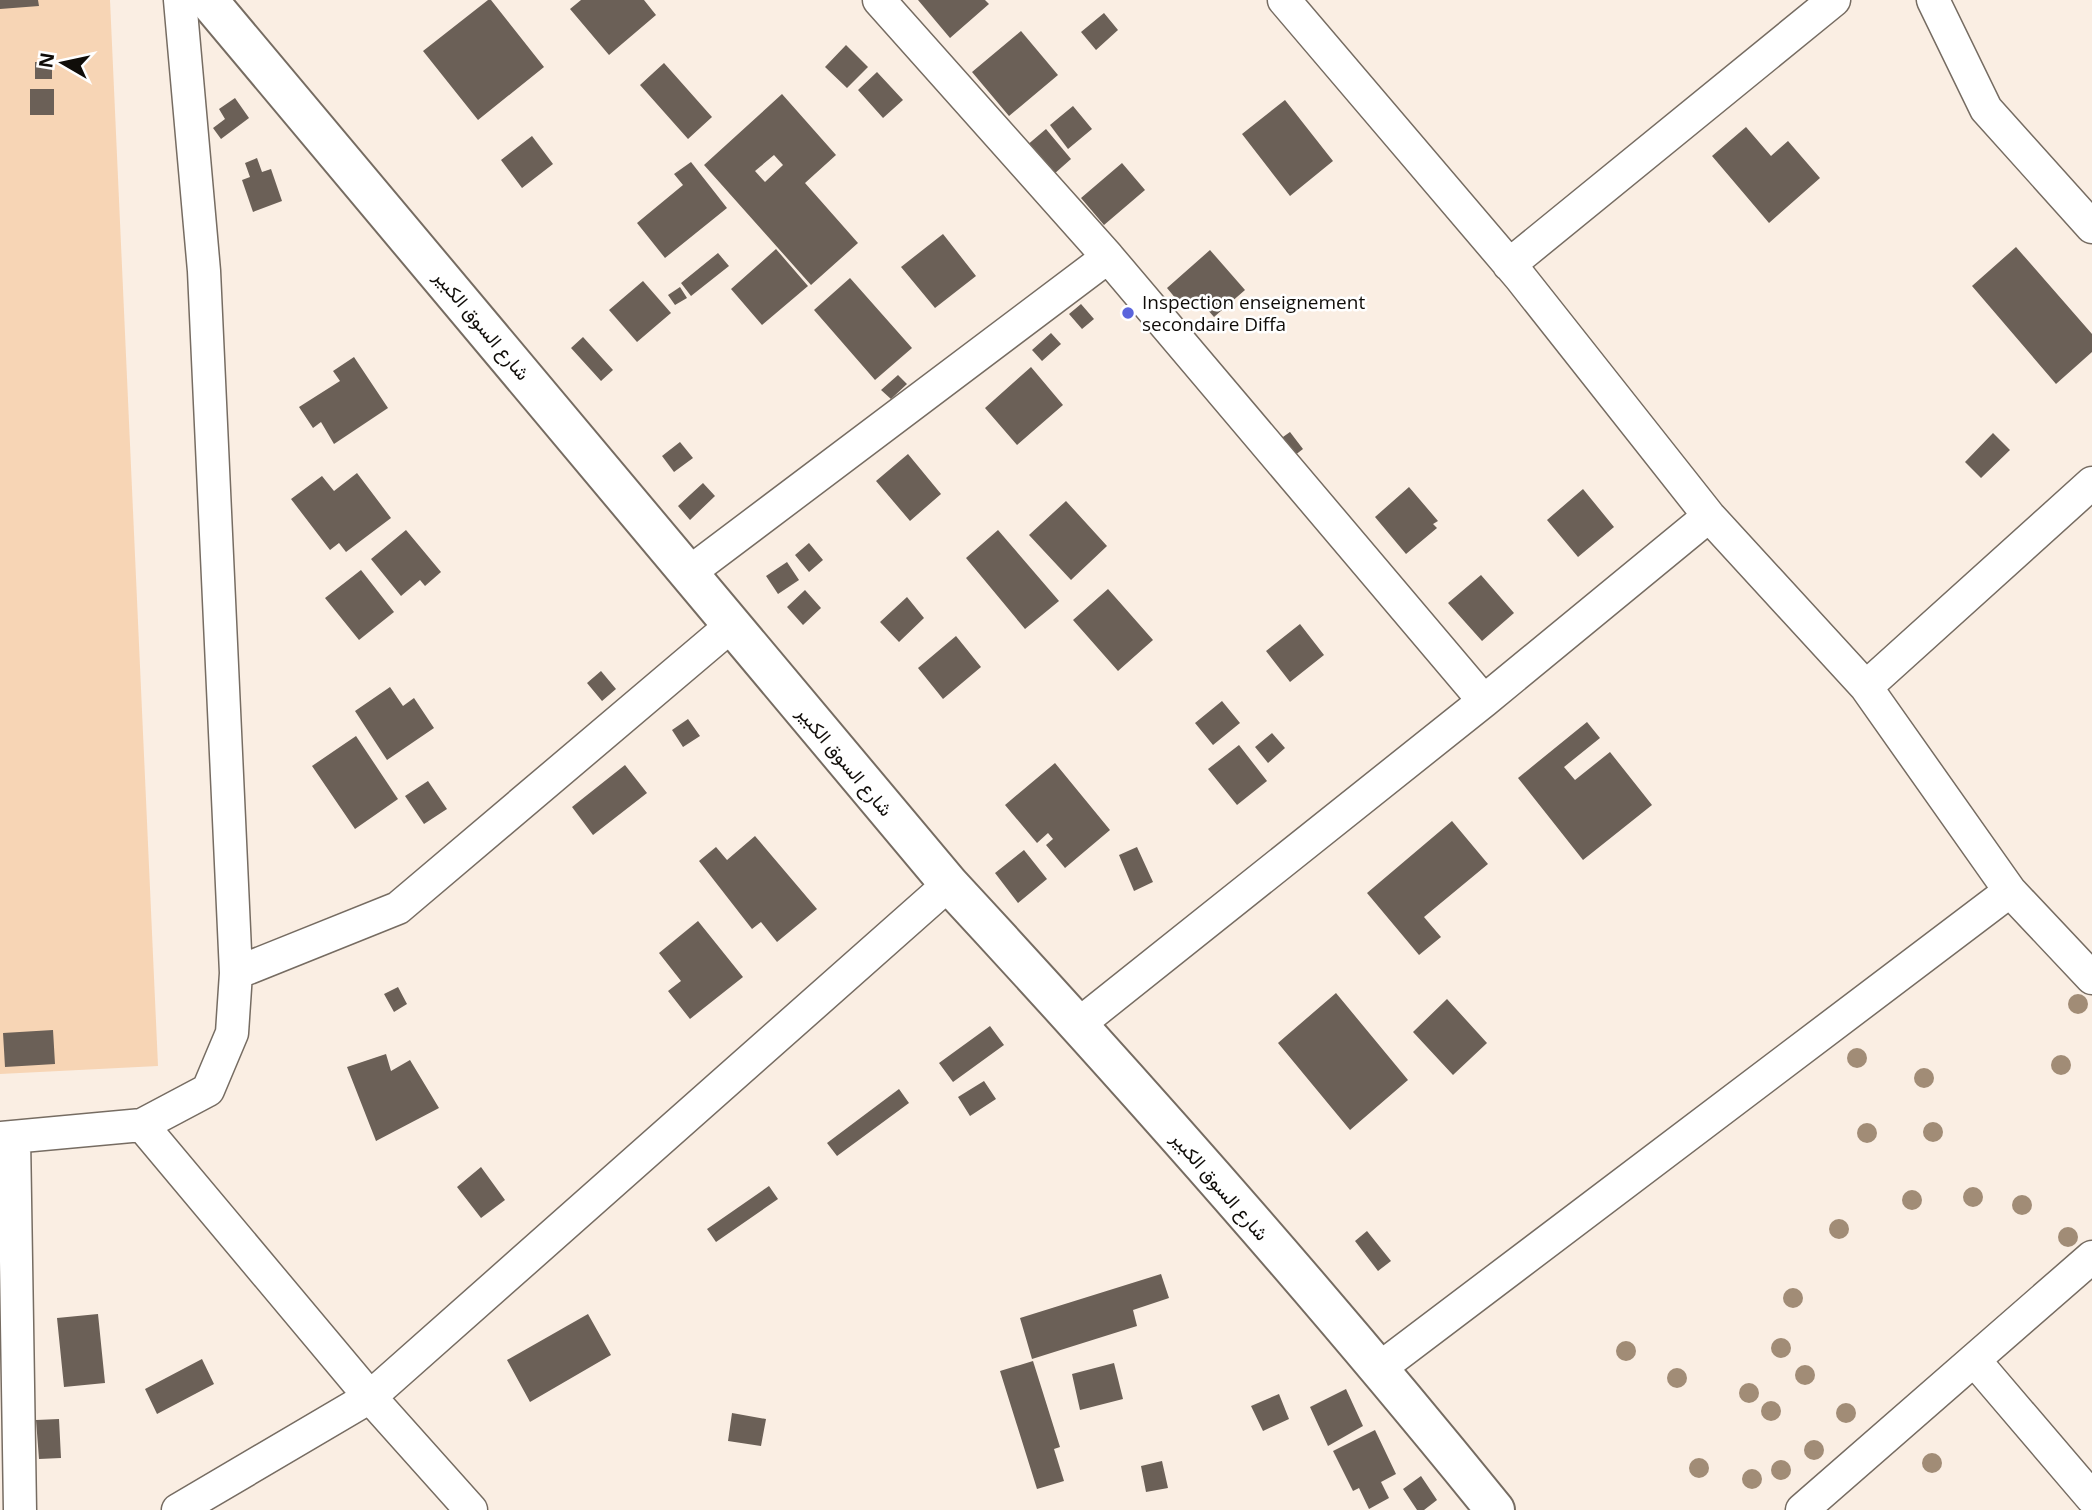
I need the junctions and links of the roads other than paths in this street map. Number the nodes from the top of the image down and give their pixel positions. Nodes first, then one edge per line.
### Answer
1 (180, 0) edge
2 (208, 0) edge
3 (879, 0) edge
4 (1284, 0) edge
5 (1834, 0) edge
6 (1933, 0) edge
7 (2092, 227) edge
8 (1108, 257) junction
9 (1509, 265) junction
10 (2092, 483) edge
11 (1709, 516) junction
12 (691, 572) junction
13 (732, 625) junction
14 (1866, 687) junction
15 (1484, 701) junction
16 (949, 884) junction
17 (2010, 891) junction
18 (236, 973) junction
19 (2092, 978) edge
20 (1079, 1024) junction
21 (142, 1125) junction
22 (7, 1137) edge
23 (2092, 1256) edge
24 (1975, 1361) junction
25 (1380, 1368) junction
26 (370, 1397) junction
27 (2092, 1498) edge
28 (20, 1510) edge
29 (178, 1510) edge
30 (471, 1510) edge
31 (1495, 1510) edge
32 (1802, 1510) edge

1 - 18 street
2 - 12 street, شارع السوق الكبير
3 - 8 street
4 - 9 street
5 - 9 street
6 - 7 street
8 - 12 street
8 - 15 street
9 - 11 street
10 - 14 street
11 - 14 street
11 - 15 street
12 - 13 street, شارع السوق الكبير
13 - 16 street, شارع السوق الكبير
13 - 18 street
14 - 17 street
15 - 20 street
16 - 20 street, شارع السوق الكبير
16 - 26 street
17 - 19 street
17 - 25 street
18 - 21 street
20 - 25 street, شارع السوق الكبير
21 - 22 street
21 - 26 street
22 - 28 street
23 - 24 street
24 - 27 street
24 - 32 street
25 - 31 street, شارع السوق الكبير
26 - 29 street
26 - 30 street

